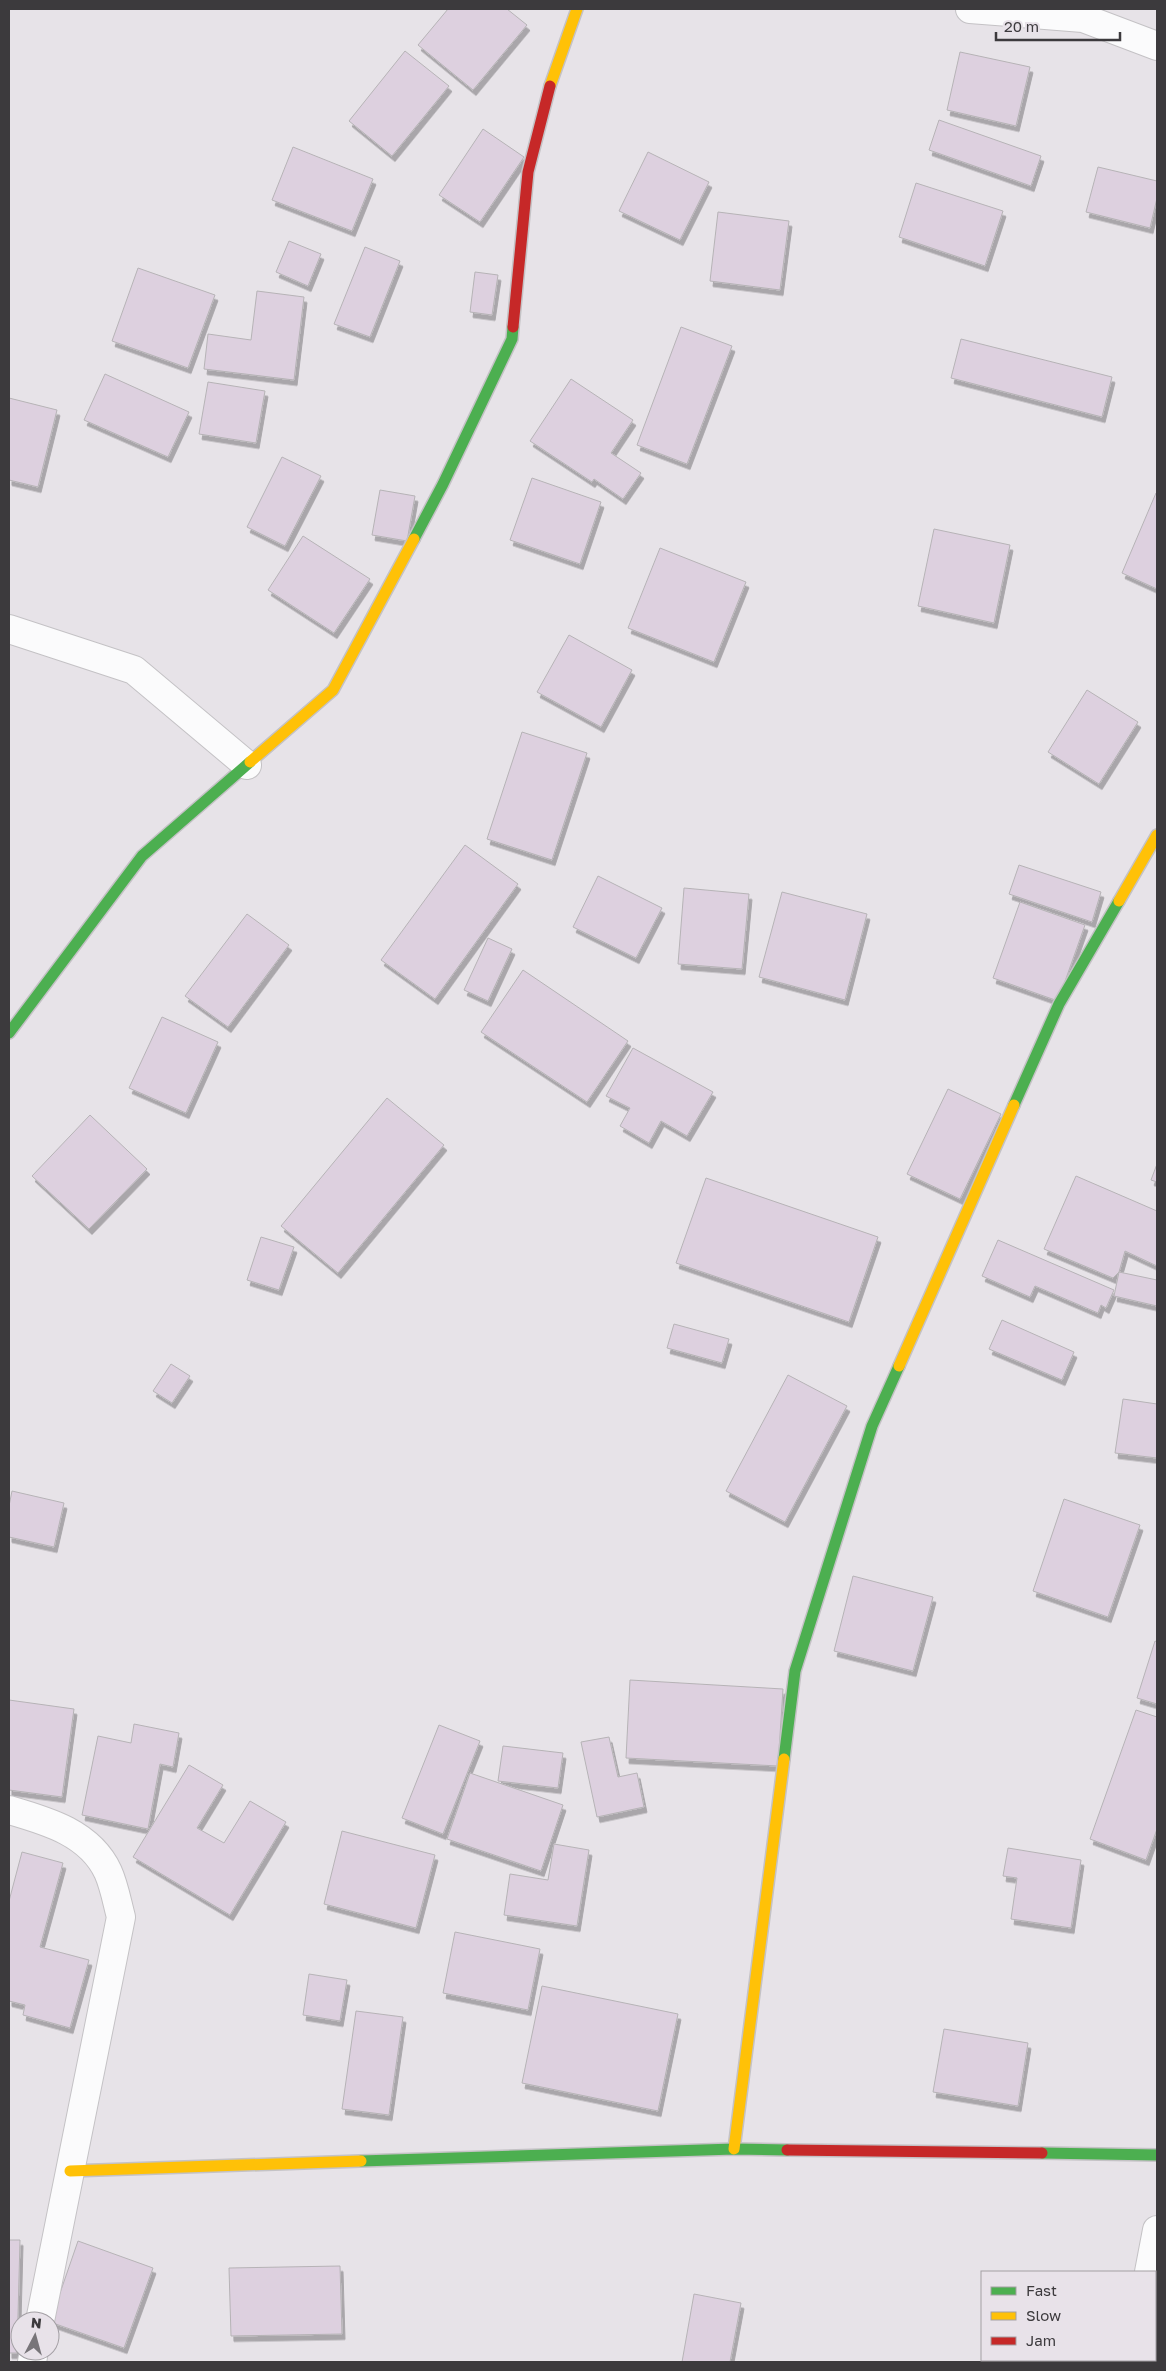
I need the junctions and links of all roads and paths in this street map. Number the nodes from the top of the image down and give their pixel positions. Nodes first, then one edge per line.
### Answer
1 (577, 9) edge
2 (970, 9) edge
3 (1157, 46) edge
4 (9, 629) edge
5 (246, 765) junction
6 (1157, 835) edge
7 (9, 1033) edge
8 (9, 1810) edge
9 (734, 2149) junction
10 (1157, 2155) edge
11 (70, 2171) junction
12 (1157, 2230) edge
13 (1149, 2271) edge
14 (42, 2311) edge

1 - 5 street
2 - 3 street
4 - 5 street
5 - 7 street
6 - 9 street
8 - 11 street
9 - 10 street
9 - 11 street
11 - 14 street
12 - 13 street

